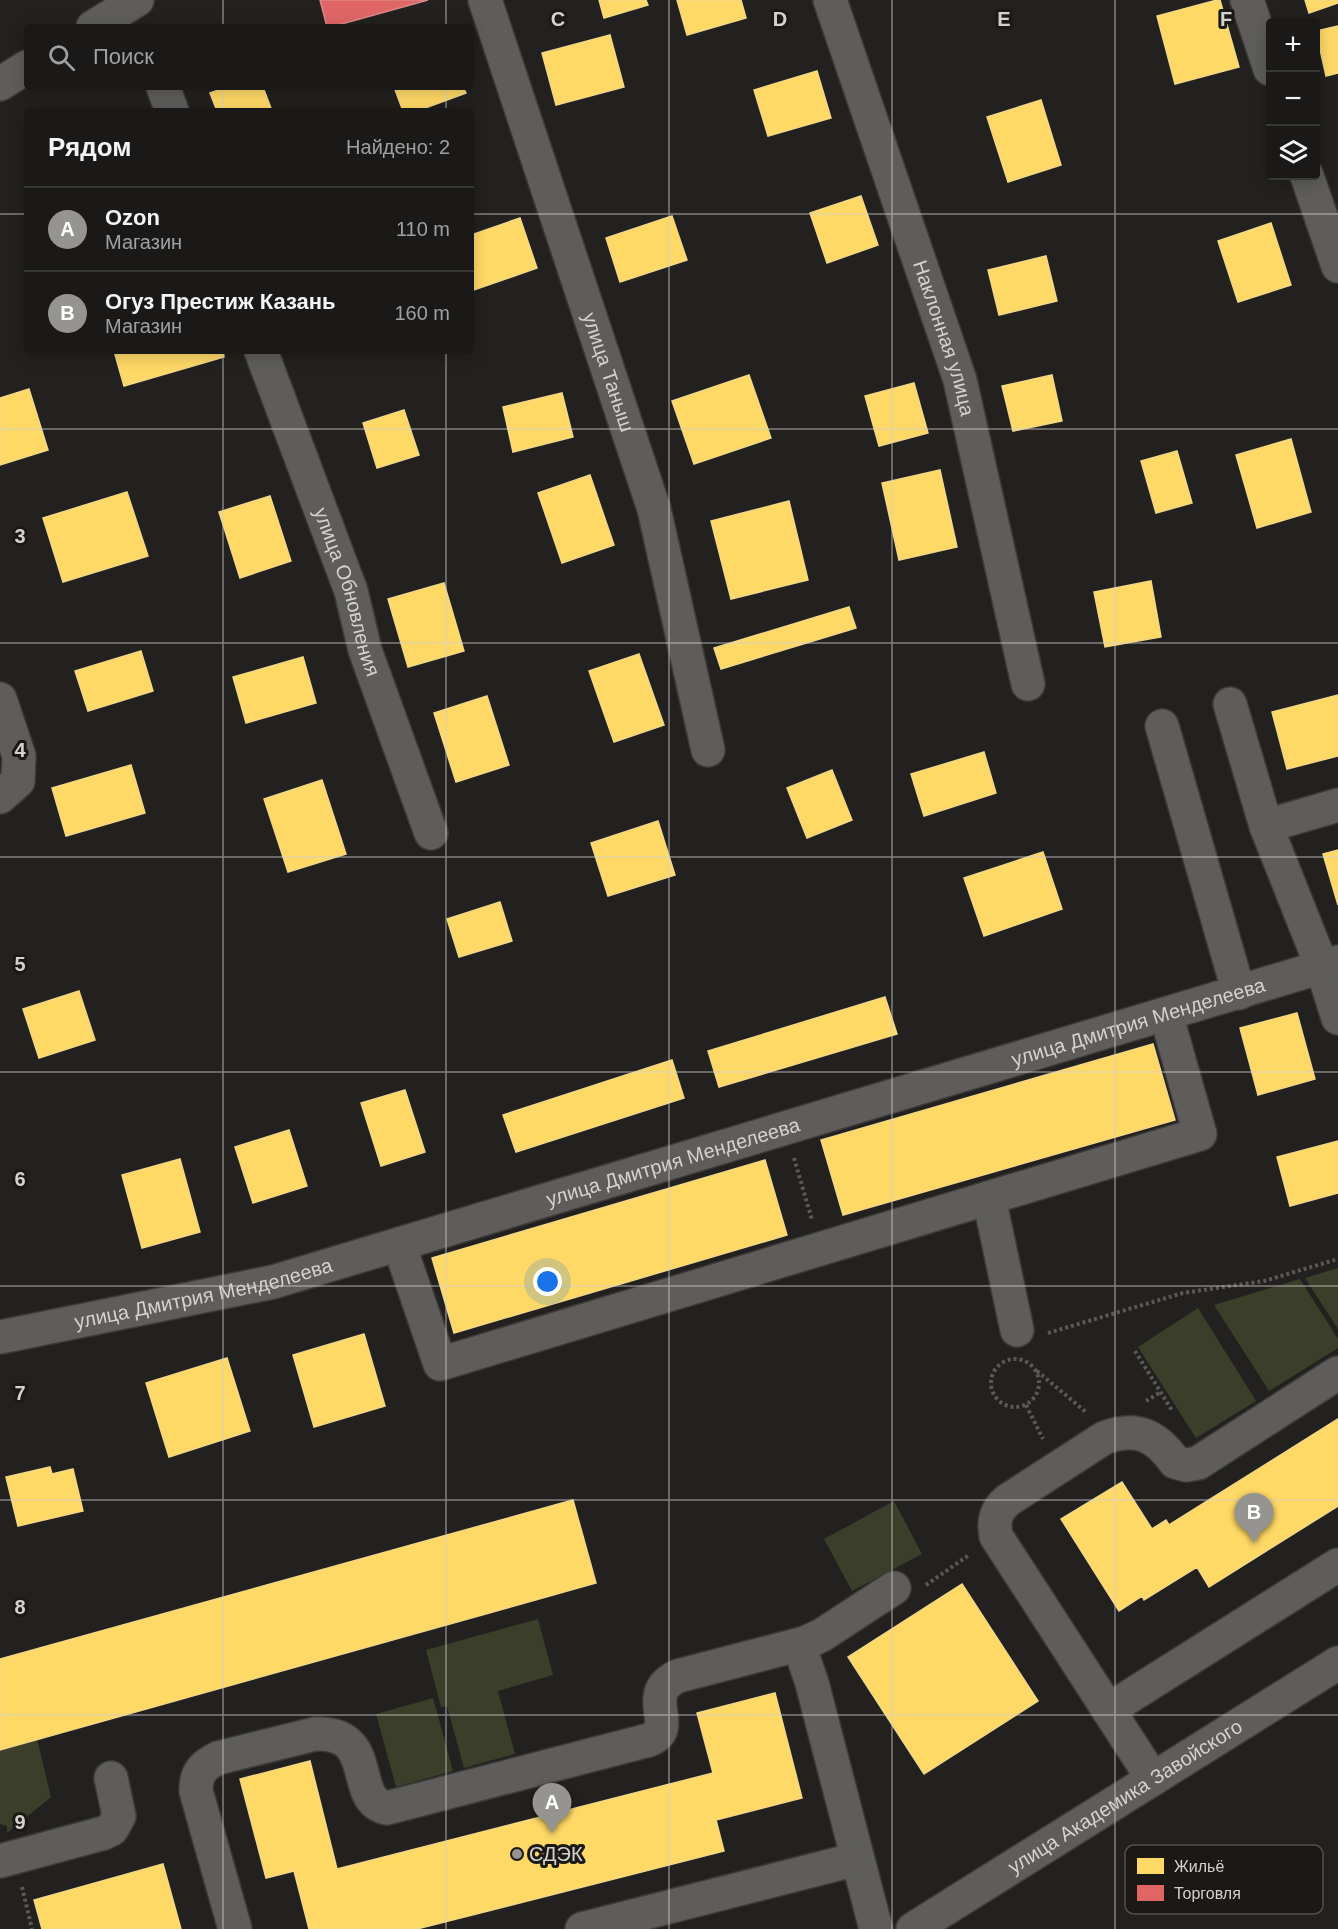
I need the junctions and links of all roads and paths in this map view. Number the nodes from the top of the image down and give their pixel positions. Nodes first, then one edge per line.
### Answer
1 (485, 0) edge
2 (830, 0) edge
3 (1247, 0) edge
4 (136, 10) edge
5 (101, 24) edge
6 (1266, 57) edge
7 (24, 70) edge
8 (0, 84) edge
9 (164, 90) edge
10 (171, 108) edge
11 (1308, 180) edge
12 (1338, 266) edge
13 (262, 354) edge
14 (1028, 684) dead end
15 (0, 699) edge
16 (1230, 704) dead end
17 (1162, 726) dead end
18 (708, 750) dead end
19 (0, 797) edge
20 (1338, 805) edge
21 (1266, 826) junction
22 (431, 834) dead end
23 (1330, 965) edge
24 (1239, 993) junction
25 (1166, 1014) junction
26 (1338, 1018) edge
27 (792, 1153) dead end
28 (990, 1198) junction
29 (399, 1244) junction
30 (820, 1249) junction
31 (1338, 1259) edge
32 (1028, 1333) joint
33 (0, 1337) edge
34 (1135, 1352) dead end
35 (1034, 1369) junction
36 (1338, 1373) edge
37 (1117, 1434) junction
38 (1204, 1460) junction
39 (996, 1536) junction
40 (1338, 1565) edge
41 (906, 1589) joint
42 (799, 1645) junction
43 (1338, 1663) edge
44 (1108, 1710) junction
45 (111, 1778) dead end
46 (1152, 1779) junction
47 (7, 1859) edge
48 (857, 1859) junction
49 (32, 1929) edge
50 (235, 1929) edge
51 (582, 1929) edge
52 (876, 1929) edge
53 (913, 1929) edge

1 - 18 street, улица Таныш
2 - 14 street, Наклонная улица
3 - 6 street
4 - 5 street
7 - 8 street
9 - 10 street
11 - 12 street
13 - 22 street, улица Обновления
15 - 19 street
16 - 21 street
17 - 24 street
20 - 21 street
21 - 23 street
23 - 24 street, улица Дмитрия Менделеева
23 - 26 street
24 - 25 street, улица Дмитрия Менделеева
25 - 28 street
25 - 29 street, улица Дмитрия Менделеева
27 - 30 path
28 - 30 street
28 - 32 street
29 - 30 street
29 - 33 street, улица Дмитрия Менделеева
31 - 32 path
34 - 38 path
35 - 35 path
35 - 37 path
36 - 38 street
37 - 38 street
37 - 39 street
39 - 41 path
39 - 44 street
40 - 44 street
41 - 42 street
42 - 48 street
42 - 50 street
43 - 46 street, улица Академика Завойского
44 - 46 street
45 - 47 street
46 - 53 street, улица Академика Завойского
47 - 49 path
48 - 51 street
48 - 52 street

